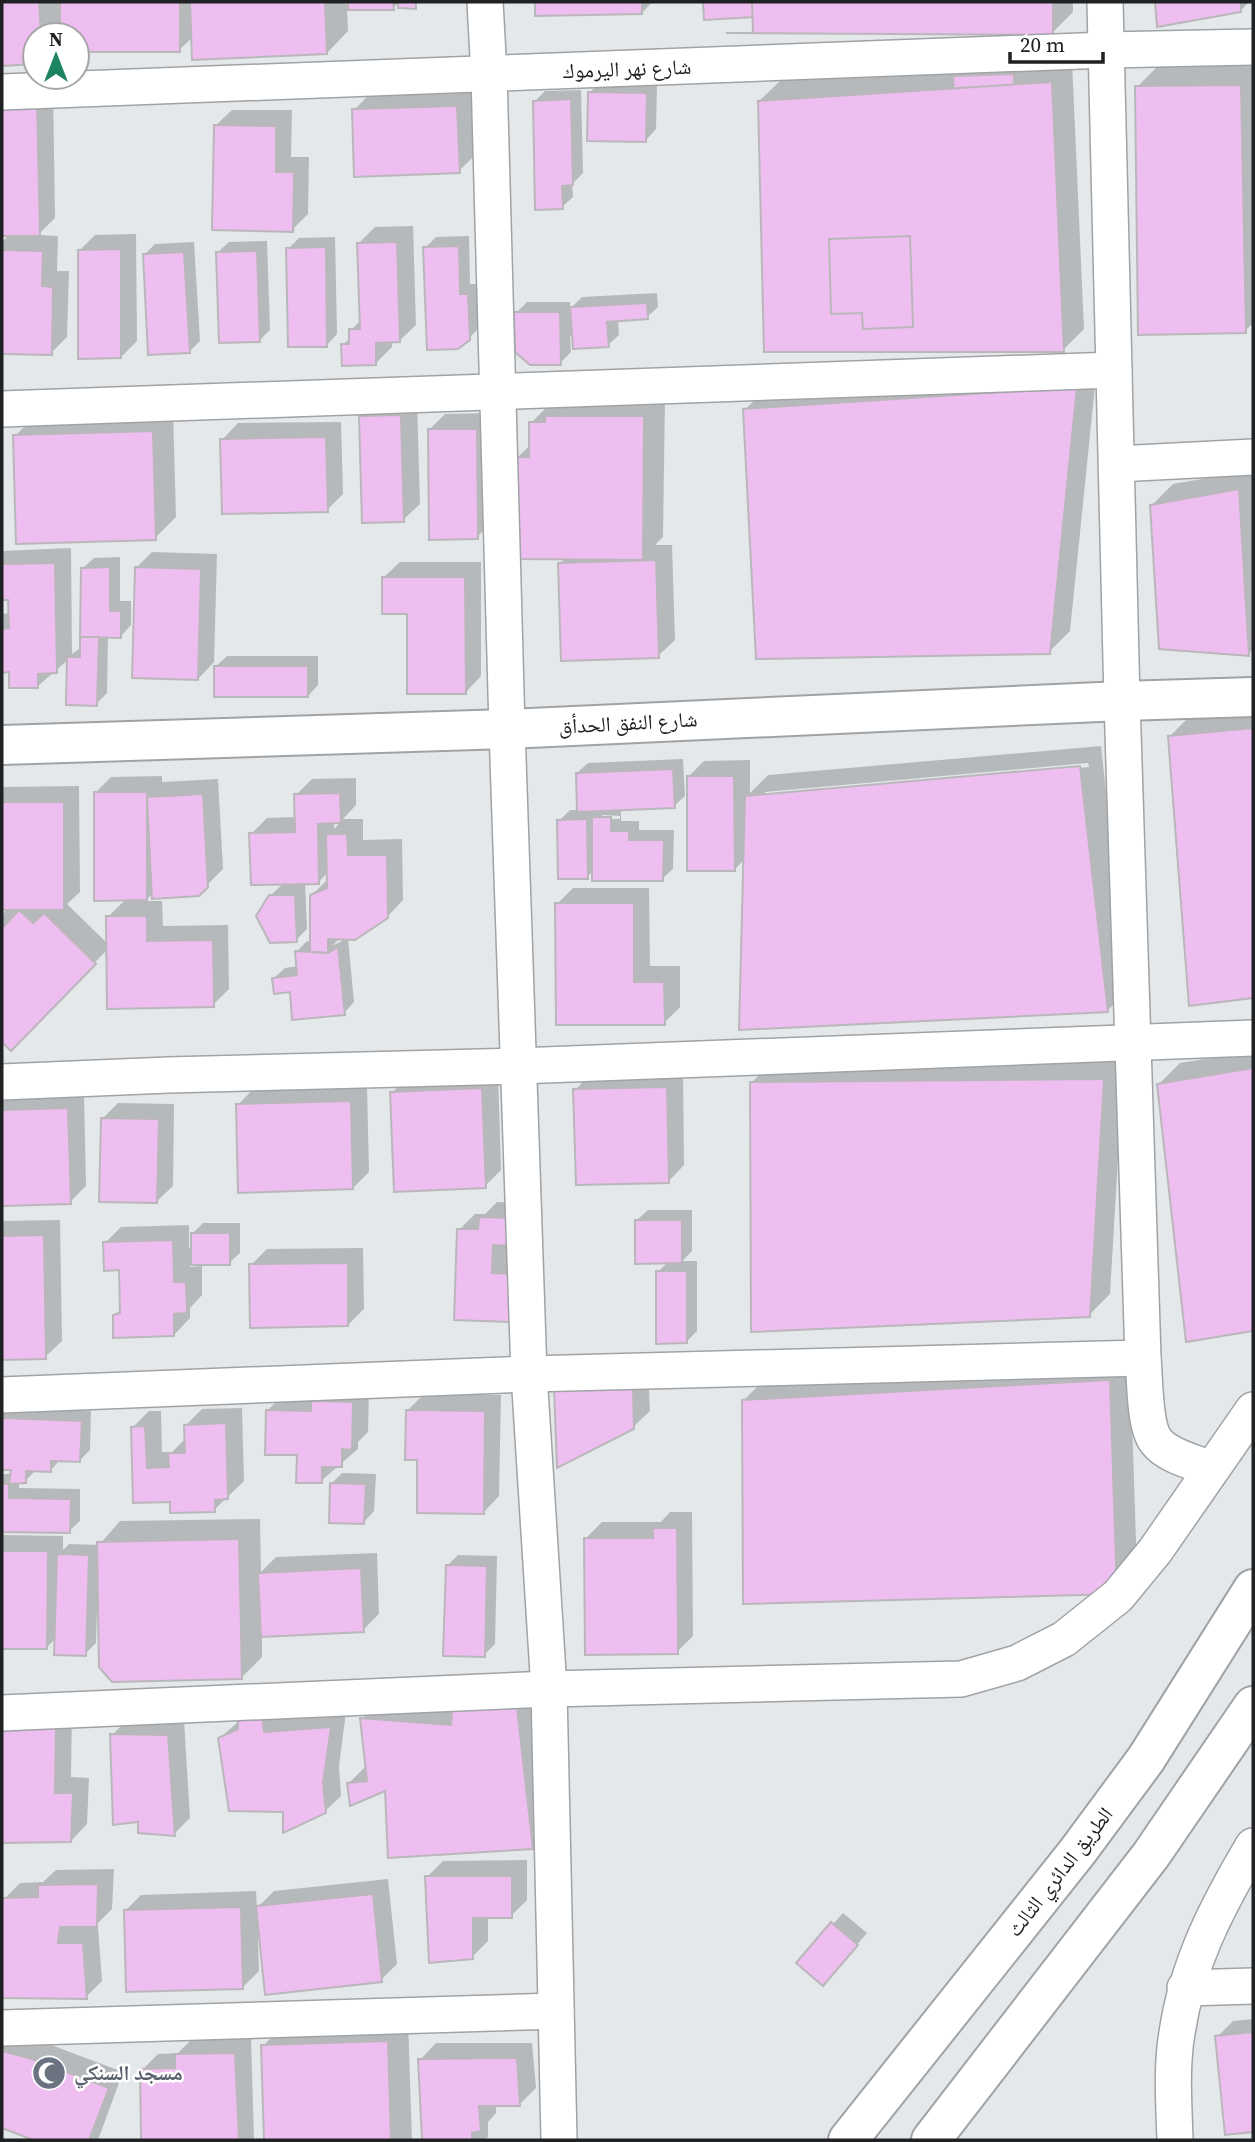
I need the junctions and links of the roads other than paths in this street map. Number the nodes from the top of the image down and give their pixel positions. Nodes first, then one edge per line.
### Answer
1 (485, 2) edge
2 (1105, 2) edge
3 (1253, 47) edge
4 (1106, 50) junction
5 (489, 75) junction
6 (2, 92) edge
7 (1114, 370) junction
8 (497, 393) junction
9 (2, 409) edge
10 (1253, 457) edge
11 (1116, 464) junction
12 (1253, 697) edge
13 (1122, 701) junction
14 (507, 729) junction
15 (2, 745) edge
16 (1253, 1038) edge
17 (1133, 1041) junction
18 (518, 1066) junction
19 (2, 1082) edge
20 (1143, 1358) junction
21 (529, 1374) junction
22 (2, 1395) edge
23 (1253, 1410) edge
24 (1211, 1469) junction
25 (1253, 1589) edge
26 (549, 1689) junction
27 (1253, 1706) edge
28 (2, 1713) edge
29 (1253, 1846) edge
30 (1253, 1986) edge
31 (1185, 1988) junction
32 (556, 2011) junction
33 (2, 2028) edge
34 (559, 2140) edge
35 (848, 2140) edge
36 (931, 2140) edge
37 (1175, 2140) edge

1 - 5 street
2 - 4 street
3 - 4 street, شارع نهر اليرموك
4 - 5 street, شارع نهر اليرموك
4 - 7 street
5 - 6 street, شارع نهر اليرموك
5 - 8 street
7 - 8 street
7 - 11 street
8 - 9 street
8 - 14 street
10 - 11 street
11 - 13 street
12 - 13 main road, شارع النفق الحدأق
13 - 14 main road, شارع النفق الحدأق
13 - 17 street
14 - 15 main road, شارع النفق الحدأق
14 - 18 street
16 - 17 street
17 - 18 street
17 - 20 street
18 - 19 street
18 - 21 street
20 - 21 street
20 - 24 street
21 - 22 street
21 - 26 street
23 - 24 street
24 - 26 street
25 - 35 main road, الطريق الدائري الثالث
26 - 28 street
26 - 32 street
27 - 36 main road
29 - 31 street
30 - 31 street
31 - 37 street
32 - 33 street
32 - 34 street

